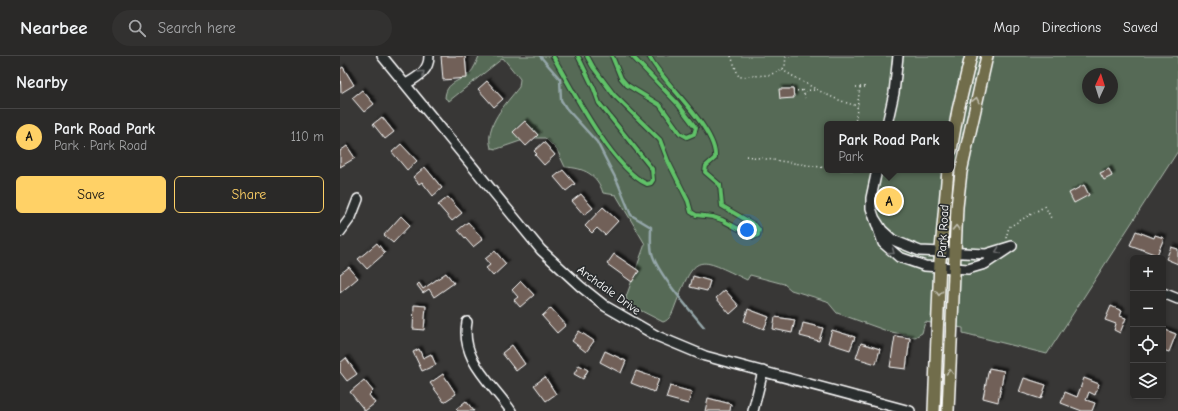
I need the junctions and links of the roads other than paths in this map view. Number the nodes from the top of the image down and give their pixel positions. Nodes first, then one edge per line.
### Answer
1 (429, 56) edge
2 (898, 56) edge
3 (972, 56) edge
4 (987, 56) edge
5 (386, 57) edge
6 (406, 84) junction
7 (888, 121) edge
8 (954, 133) edge
9 (876, 173) edge
10 (948, 173) edge
11 (358, 199) dead end
12 (875, 218) junction
13 (340, 232) edge
14 (941, 252) junction
15 (954, 253) junction
16 (940, 268) junction
17 (954, 269) junction
18 (1166, 294) edge
19 (1178, 300) edge
20 (467, 322) dead end
21 (763, 371) junction
22 (511, 411) edge
23 (753, 411) edge
24 (910, 411) edge
25 (934, 411) edge
26 (948, 411) edge

6 -> 1 street
2 - 7 street
3 - 8 main road
15 -> 4 main road, Park Road
5 - 6 street, Archdale Drive
6 - 21 street, Archdale Drive
9 - 12 street
10 - 14 main road, Park Road
11 - 13 street
12 - 14 street
12 -> 16 street
14 - 15 street
14 - 16 main road, Park Road
15 - 17 main road, Park Road
17 -> 15 street
16 - 17 street
16 -> 25 main road, Park Road
26 -> 17 main road, Park Road
18 - 19 street
20 - 22 street
21 - 23 street
21 - 24 street, Archdale Drive

